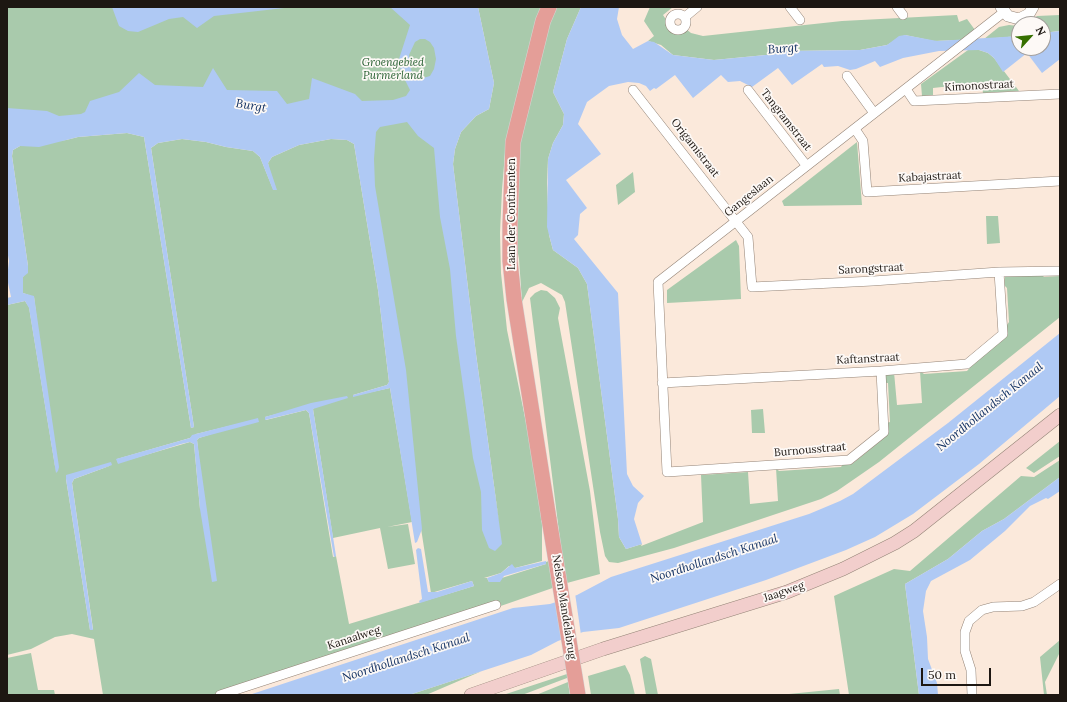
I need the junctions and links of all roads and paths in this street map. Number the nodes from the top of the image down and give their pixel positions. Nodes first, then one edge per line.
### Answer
1 (549, 7) edge
2 (697, 7) edge
3 (790, 7) edge
4 (1033, 7) edge
5 (1003, 10) edge
6 (684, 17) dead end
7 (800, 20) dead end
8 (847, 76) dead end
9 (906, 89) junction
10 (633, 90) dead end
11 (748, 90) dead end
12 (1060, 94) edge
13 (874, 114) junction
14 (855, 129) junction
15 (806, 165) junction
16 (1060, 181) edge
17 (737, 221) junction
18 (1060, 271) edge
19 (999, 272) junction
20 (881, 371) junction
21 (662, 383) junction
22 (1060, 415) edge
23 (667, 472) joint
24 (549, 519) joint
25 (1060, 584) edge
26 (496, 605) dead end
27 (220, 695) edge
28 (471, 695) edge
29 (578, 695) edge
30 (972, 695) edge

1 - 24 main road, Laan der Continenten
2 - 6 street
3 - 7 street
4 - 5 street
5 - 9 street, Gangeslaan
8 - 13 street
9 - 12 street, Kimonostraat
9 - 13 street, Gangeslaan
10 - 17 street, Origamistraat
11 - 15 street, Tangramstraat
13 - 14 street, Gangeslaan
14 - 15 street, Gangeslaan
14 - 16 street, Kabajastraat
15 - 17 street, Gangeslaan
17 - 19 street, Sarongstraat
17 - 21 street, Gangeslaan
18 - 19 street, Sarongstraat
19 - 20 street, Kaftanstraat
20 - 21 street, Kaftanstraat
20 - 23 street, Burnousstraat
21 - 23 street, Gangeslaan
22 - 28 main road, Jaagweg
24 - 29 main road, Nelson Mandelabrug, bridge
25 - 30 street
26 - 27 street, Kanaalweg

